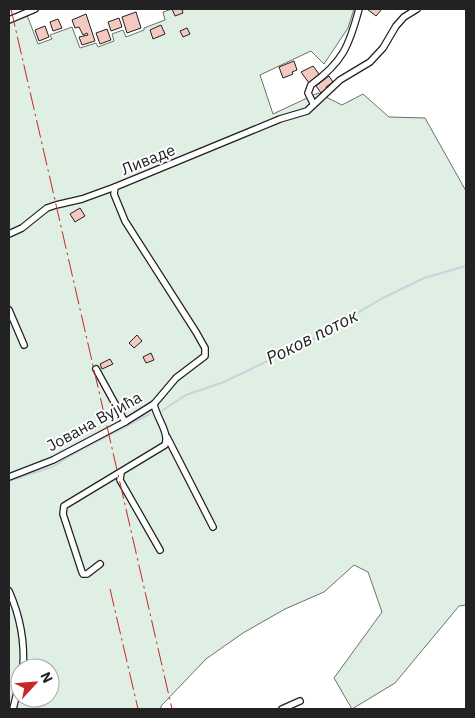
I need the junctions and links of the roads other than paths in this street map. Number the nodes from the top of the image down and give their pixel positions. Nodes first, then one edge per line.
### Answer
1 (35, 9) edge
2 (359, 9) edge
3 (418, 9) edge
4 (9, 20) edge
5 (313, 103) junction
6 (115, 187) junction
7 (9, 234) edge
8 (9, 310) edge
9 (24, 345) dead end
10 (206, 356) joint
11 (96, 369) dead end
12 (154, 404) junction
13 (125, 422) junction
14 (167, 437) junction
15 (121, 473) junction
16 (9, 477) edge
17 (213, 527) dead end
18 (160, 550) dead end
19 (100, 564) dead end
20 (9, 591) edge
21 (23, 658) edge
22 (300, 701) dead end
23 (282, 709) edge

1 - 4 street
2 - 5 street
3 - 5 street, Ливаде
5 - 6 street, Ливаде
6 - 7 street
6 - 10 street, Ливаде
8 - 9 street
10 - 12 street, Јована Вујића
11 - 13 street
12 - 13 street, Јована Вујића
12 - 14 street
13 - 16 street, Јована Вујића
14 - 15 street
14 - 17 street
15 - 18 street
15 - 19 street
20 - 21 street
22 - 23 street

